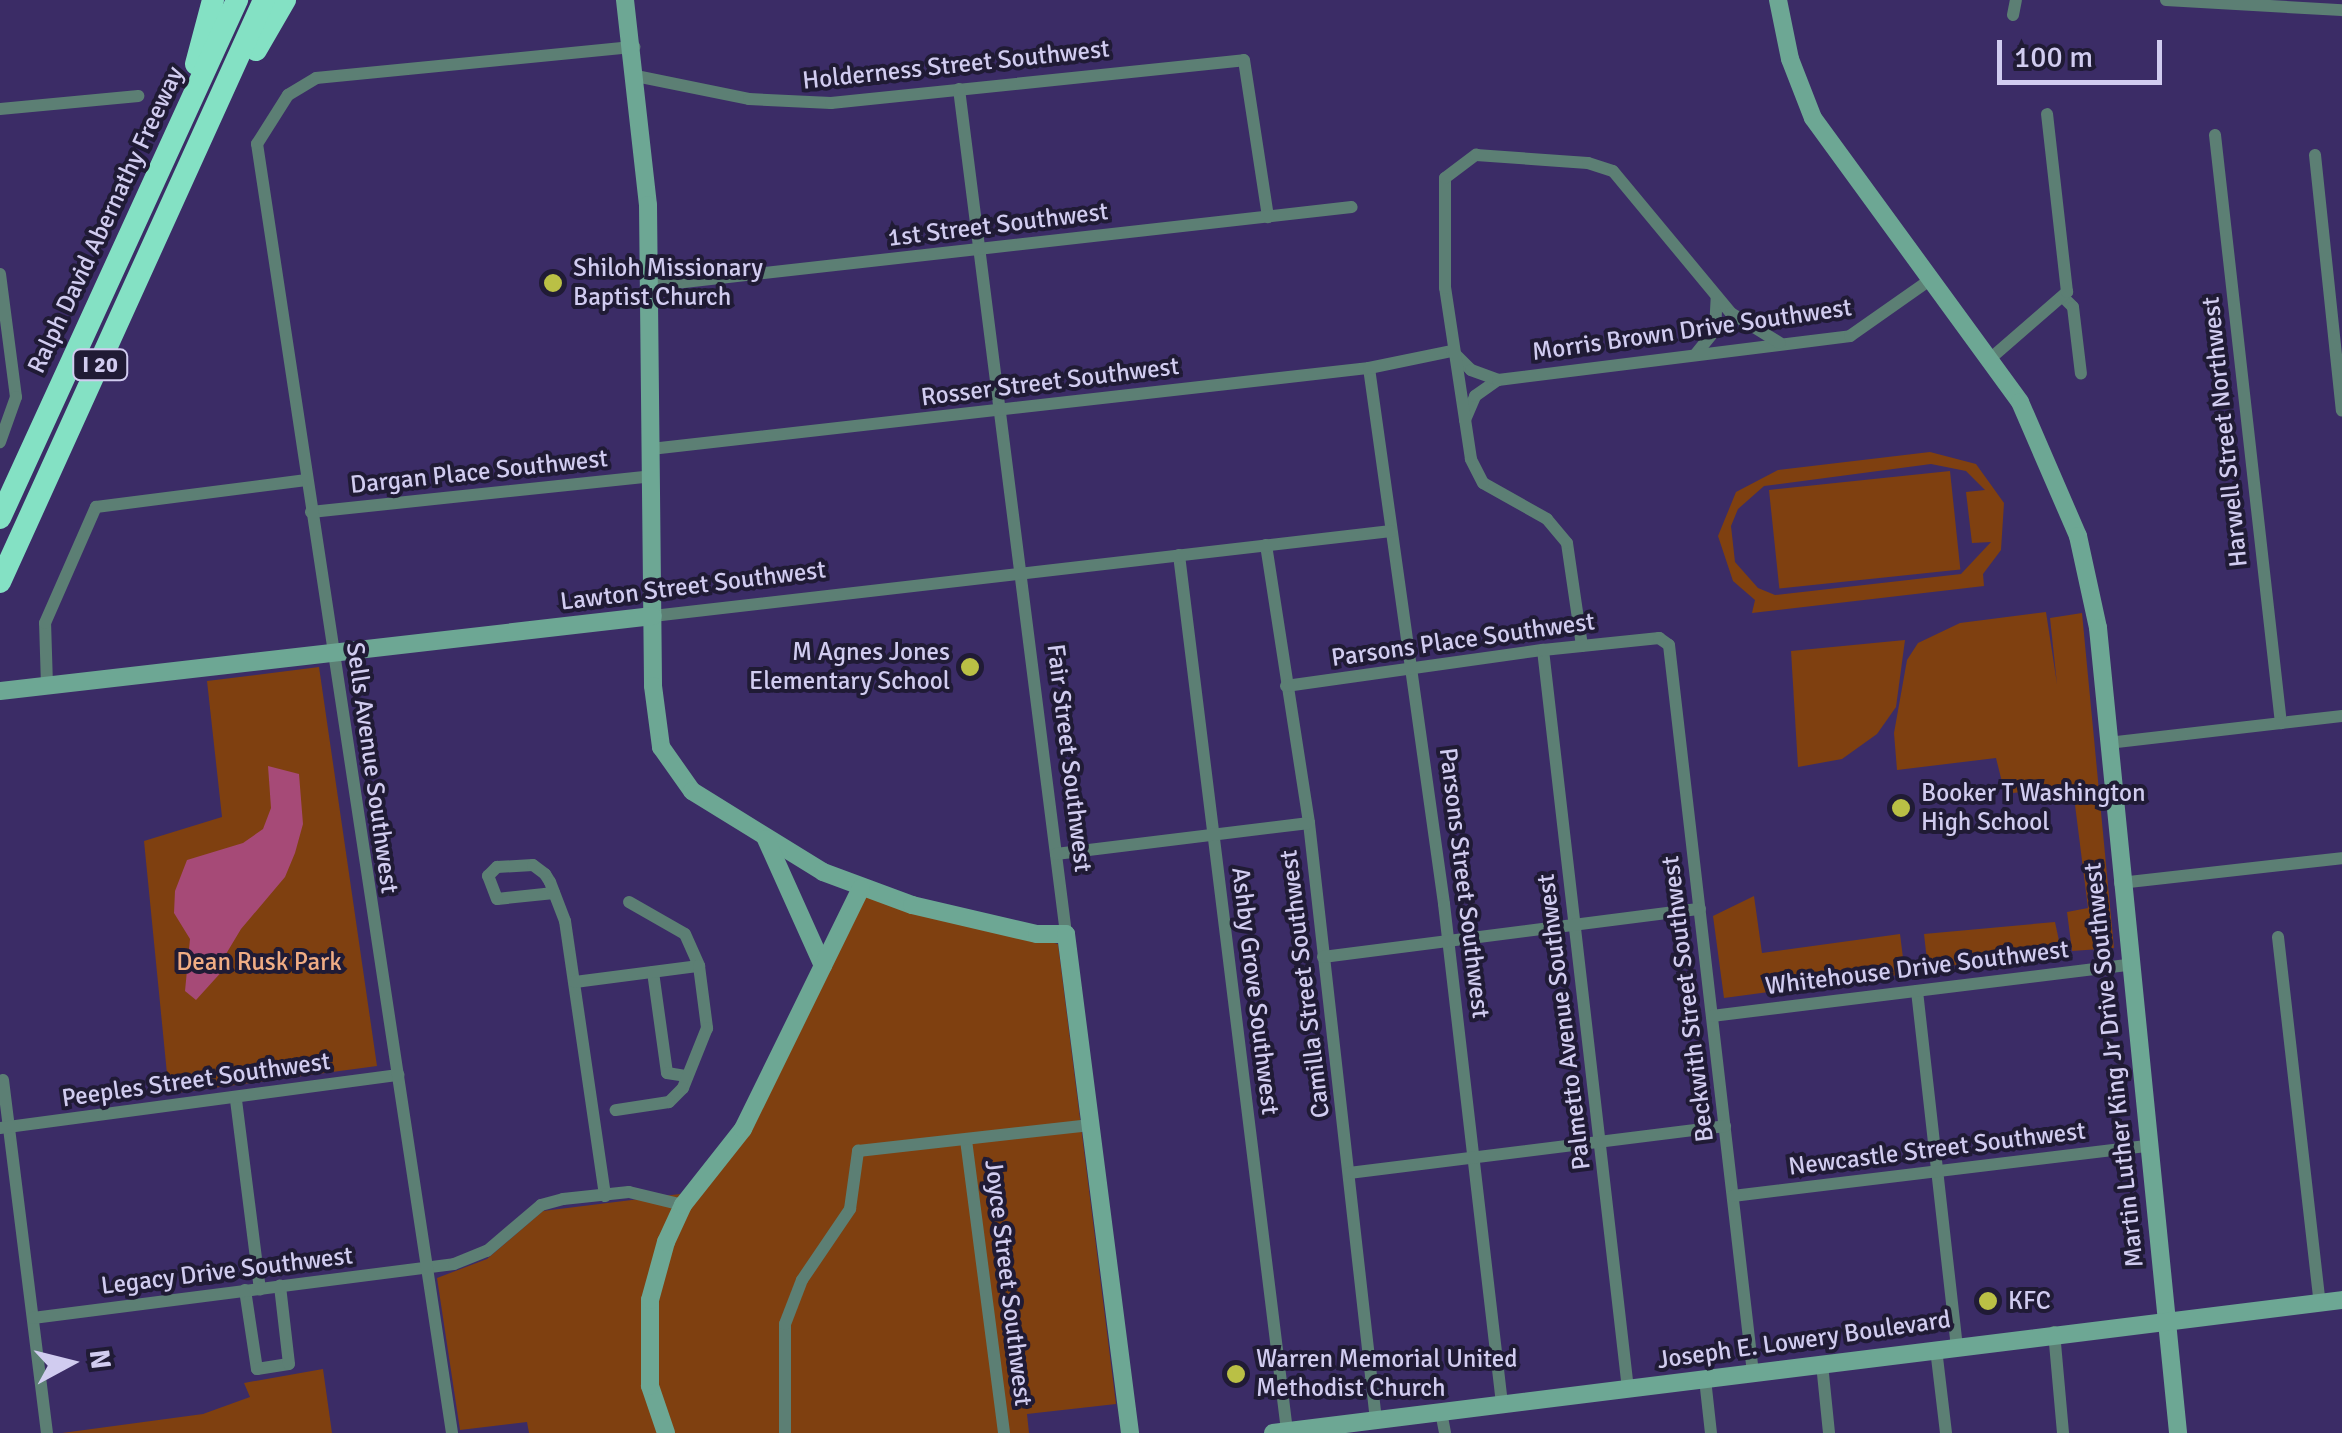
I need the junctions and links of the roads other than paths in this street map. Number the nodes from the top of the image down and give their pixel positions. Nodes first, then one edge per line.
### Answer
1 (213, 0) edge
2 (237, 0) edge
3 (264, 0) edge
4 (285, 0) edge
5 (625, 0) edge
6 (1778, 0) edge
7 (2016, 0) edge
8 (2166, 0) edge
9 (2217, 2) edge
10 (2342, 10) edge
11 (2013, 15) dead end
12 (634, 47) junction
13 (636, 76) junction
14 (959, 89) junction
15 (138, 96) dead end
16 (0, 109) edge
17 (2047, 114) dead end
18 (182, 120) junction
19 (2214, 135) dead end
20 (199, 148) junction
21 (2315, 155) dead end
22 (1352, 207) dead end
23 (1268, 217) junction
24 (980, 250) junction
25 (0, 274) edge
26 (1931, 279) junction
27 (650, 286) junction
28 (1716, 298) junction
29 (2065, 299) junction
30 (1782, 344) junction
31 (1452, 351) junction
32 (1695, 356) junction
33 (1991, 358) junction
34 (1369, 368) junction
35 (2081, 374) dead end
36 (1498, 380) junction
37 (1000, 410) junction
38 (2342, 411) edge
39 (1464, 422) junction
40 (2, 437) edge
41 (651, 449) junction
42 (651, 476) junction
43 (306, 480) junction
44 (312, 512) junction
45 (0, 518) edge
46 (1391, 531) junction
47 (1266, 544) junction
48 (1179, 556) junction
49 (1021, 574) junction
50 (0, 582) edge
51 (652, 616) junction
52 (1647, 639) joint
53 (1582, 646) junction
54 (1543, 650) junction
55 (332, 652) junction
56 (1414, 668) junction
57 (47, 685) junction
58 (1286, 686) junction
59 (0, 690) edge
60 (2342, 716) edge
61 (2280, 723) junction
62 (2108, 743) junction
63 (1309, 823) junction
64 (1212, 835) junction
65 (765, 837) junction
66 (1056, 854) junction
67 (2342, 858) edge
68 (2120, 882) junction
69 (861, 888) junction
70 (554, 893) junction
71 (629, 902) dead end
72 (1700, 910) junction
73 (1575, 925) junction
74 (1066, 934) junction
75 (2278, 937) dead end
76 (1449, 941) junction
77 (1323, 957) junction
78 (2127, 965) junction
79 (700, 966) junction
80 (823, 966) junction
81 (653, 972) junction
82 (575, 982) junction
83 (1917, 990) junction
84 (1712, 1016) junction
85 (398, 1075) junction
86 (688, 1076) junction
87 (3, 1080) dead end
88 (236, 1100) junction
89 (616, 1110) dead end
90 (1091, 1125) junction
91 (1725, 1126) junction
92 (5, 1128) edge
93 (966, 1140) junction
94 (1600, 1142) junction
95 (2146, 1146) junction
96 (1474, 1158) junction
97 (1937, 1171) junction
98 (1349, 1173) junction
99 (605, 1196) junction
100 (1733, 1196) junction
101 (683, 1205) junction
102 (426, 1269) junction
103 (280, 1286) junction
104 (252, 1289) junction
105 (2342, 1300) edge
106 (2320, 1303) junction
107 (33, 1318) junction
108 (2164, 1322) junction
109 (2054, 1332) junction
110 (1957, 1345) junction
111 (1936, 1349) junction
112 (1822, 1364) junction
113 (1753, 1373) junction
114 (1706, 1379) junction
115 (1628, 1389) junction
116 (1502, 1404) junction
117 (1441, 1412) junction
118 (1376, 1420) junction
119 (1280, 1432) edge
120 (47, 1433) edge
121 (452, 1433) edge
122 (666, 1433) edge
123 (785, 1433) edge
124 (1004, 1433) edge
125 (1130, 1433) edge
126 (1445, 1433) edge
127 (1711, 1433) edge
128 (1830, 1433) edge
129 (1946, 1433) edge
130 (2063, 1433) edge
131 (2178, 1433) edge

1 - 18 highway
2 - 18 highway, Ralph David Abernathy Freeway / I 20
3 - 20 highway, I 20
4 - 20 highway
5 - 12 street
6 - 26 street, Martin Luther King Jr Drive Southwest
7 - 11 street
8 - 9 street
9 - 10 street
12 - 13 street
12 - 43 street, Sells Avenue Southwest
13 - 14 street, Holderness Street Southwest
13 - 27 street
14 - 23 street, Holderness Street Southwest
14 - 24 street, Fair Street Southwest
15 - 16 street
17 - 29 street
18 - 45 highway, Ralph David Abernathy Freeway / I 20
19 - 61 street, Harwell Street Northwest
20 - 50 highway, I 20
21 - 38 street
22 - 23 street, 1st Street Southwest
23 - 24 street, 1st Street Southwest
24 - 27 street, 1st Street Southwest
24 - 37 street, Fair Street Southwest
25 - 40 street
26 - 30 street, Morris Brown Drive Southwest
26 - 33 street, Martin Luther King Jr Drive Southwest
27 - 41 street
28 - 30 street
28 - 31 street
28 - 32 street
29 - 33 street
29 - 35 street
30 - 32 street, Morris Brown Drive Southwest
31 - 34 street, Rosser Street Southwest
31 - 36 street
31 - 39 street
32 - 36 street, Morris Brown Drive Southwest
33 - 62 street, Martin Luther King Jr Drive Southwest
34 - 37 street, Rosser Street Southwest
34 - 46 street, Parsons Street Southwest
36 - 39 street
37 - 41 street, Rosser Street Southwest
37 - 49 street, Fair Street Southwest
39 - 53 street
41 - 42 street
42 - 44 street, Dargan Place Southwest
42 - 51 street
43 - 44 street, Sells Avenue Southwest
43 - 57 street
44 - 55 street, Sells Avenue Southwest
46 - 47 street, Lawton Street Southwest
46 - 56 street, Parsons Street Southwest
47 - 48 street, Lawton Street Southwest
47 - 58 street, Camilla Street Southwest
48 - 49 street, Lawton Street Southwest
48 - 64 street, Ashby Grove Southwest
49 - 51 street, Lawton Street Southwest
49 - 66 street, Fair Street Southwest
51 - 55 street, Lawton Street Southwest
51 - 65 street
52 - 53 street, Parsons Place Southwest
52 - 72 street, Beckwith Street Southwest
53 - 54 street, Parsons Place Southwest
54 - 56 street, Parsons Place Southwest
54 - 73 street, Palmetto Avenue Southwest
55 - 57 street, Lawton Street Southwest
55 - 85 street, Sells Avenue Southwest
56 - 58 street, Parsons Place Southwest
56 - 76 street, Parsons Street Southwest
57 - 59 street, Lawton Street Southwest
58 - 63 street, Camilla Street Southwest
60 - 61 street
61 - 62 street
62 - 68 street, Martin Luther King Jr Drive Southwest
63 - 64 street
63 - 77 street, Camilla Street Southwest
64 - 66 street
64 - 119 street, Ashby Grove Southwest
65 - 69 street
65 - 80 street
66 - 74 street, Fair Street Southwest
67 - 68 street
68 - 78 street, Martin Luther King Jr Drive Southwest
69 - 74 street
69 - 80 street
70 - 70 street
70 - 82 street
71 - 79 street
72 - 73 street
72 - 84 street, Beckwith Street Southwest
73 - 76 street
73 - 94 street, Palmetto Avenue Southwest
74 - 90 street, Fair Street Southwest
75 - 106 street
76 - 77 street
76 - 96 street, Parsons Street Southwest
77 - 98 street, Camilla Street Southwest
78 - 83 street, Whitehouse Drive Southwest
78 - 95 street, Martin Luther King Jr Drive Southwest
79 - 81 street
79 - 86 street
80 - 101 street
81 - 82 street
81 - 86 street
82 - 99 street
83 - 84 street, Whitehouse Drive Southwest
83 - 97 street
84 - 91 street, Beckwith Street Southwest
85 - 88 street, Peeples Street Southwest
85 - 102 street, Sells Avenue Southwest
86 - 89 street
87 - 92 street
88 - 92 street, Peeples Street Southwest
88 - 104 street
90 - 93 street
90 - 125 street, Fair Street Southwest
91 - 94 street
91 - 100 street, Beckwith Street Southwest
92 - 107 street
93 - 123 street
93 - 124 street, Joyce Street Southwest
94 - 96 street
94 - 115 street, Palmetto Avenue Southwest
95 - 97 street, Newcastle Street Southwest
95 - 108 street, Martin Luther King Jr Drive Southwest
96 - 98 street
96 - 116 street, Parsons Street Southwest
97 - 100 street, Newcastle Street Southwest
97 - 110 street
98 - 118 street, Camilla Street Southwest
99 - 101 street, Legacy Drive Southwest
99 - 102 street, Legacy Drive Southwest
100 - 113 street, Beckwith Street Southwest
101 - 122 street
102 - 103 street, Legacy Drive Southwest
102 - 121 street, Sells Avenue Southwest
103 - 104 street, Legacy Drive Southwest
103 - 104 street
104 - 107 street, Legacy Drive Southwest
105 - 106 street, Joseph E. Lowery Boulevard
106 - 108 street, Joseph E. Lowery Boulevard
107 - 120 street
108 - 109 street, Joseph E. Lowery Boulevard
108 - 131 street, Martin Luther King Jr Drive Southwest
109 - 110 street, Joseph E. Lowery Boulevard
109 - 130 street
110 - 111 street, Joseph E. Lowery Boulevard
111 - 112 street, Joseph E. Lowery Boulevard
111 - 129 street
112 - 113 street, Joseph E. Lowery Boulevard
112 - 128 street
113 - 114 street, Joseph E. Lowery Boulevard
114 - 115 street, Joseph E. Lowery Boulevard
114 - 127 street
115 - 116 street, Joseph E. Lowery Boulevard
116 - 117 street, Joseph E. Lowery Boulevard
117 - 118 street, Joseph E. Lowery Boulevard
117 - 126 street
118 - 119 street, Joseph E. Lowery Boulevard

